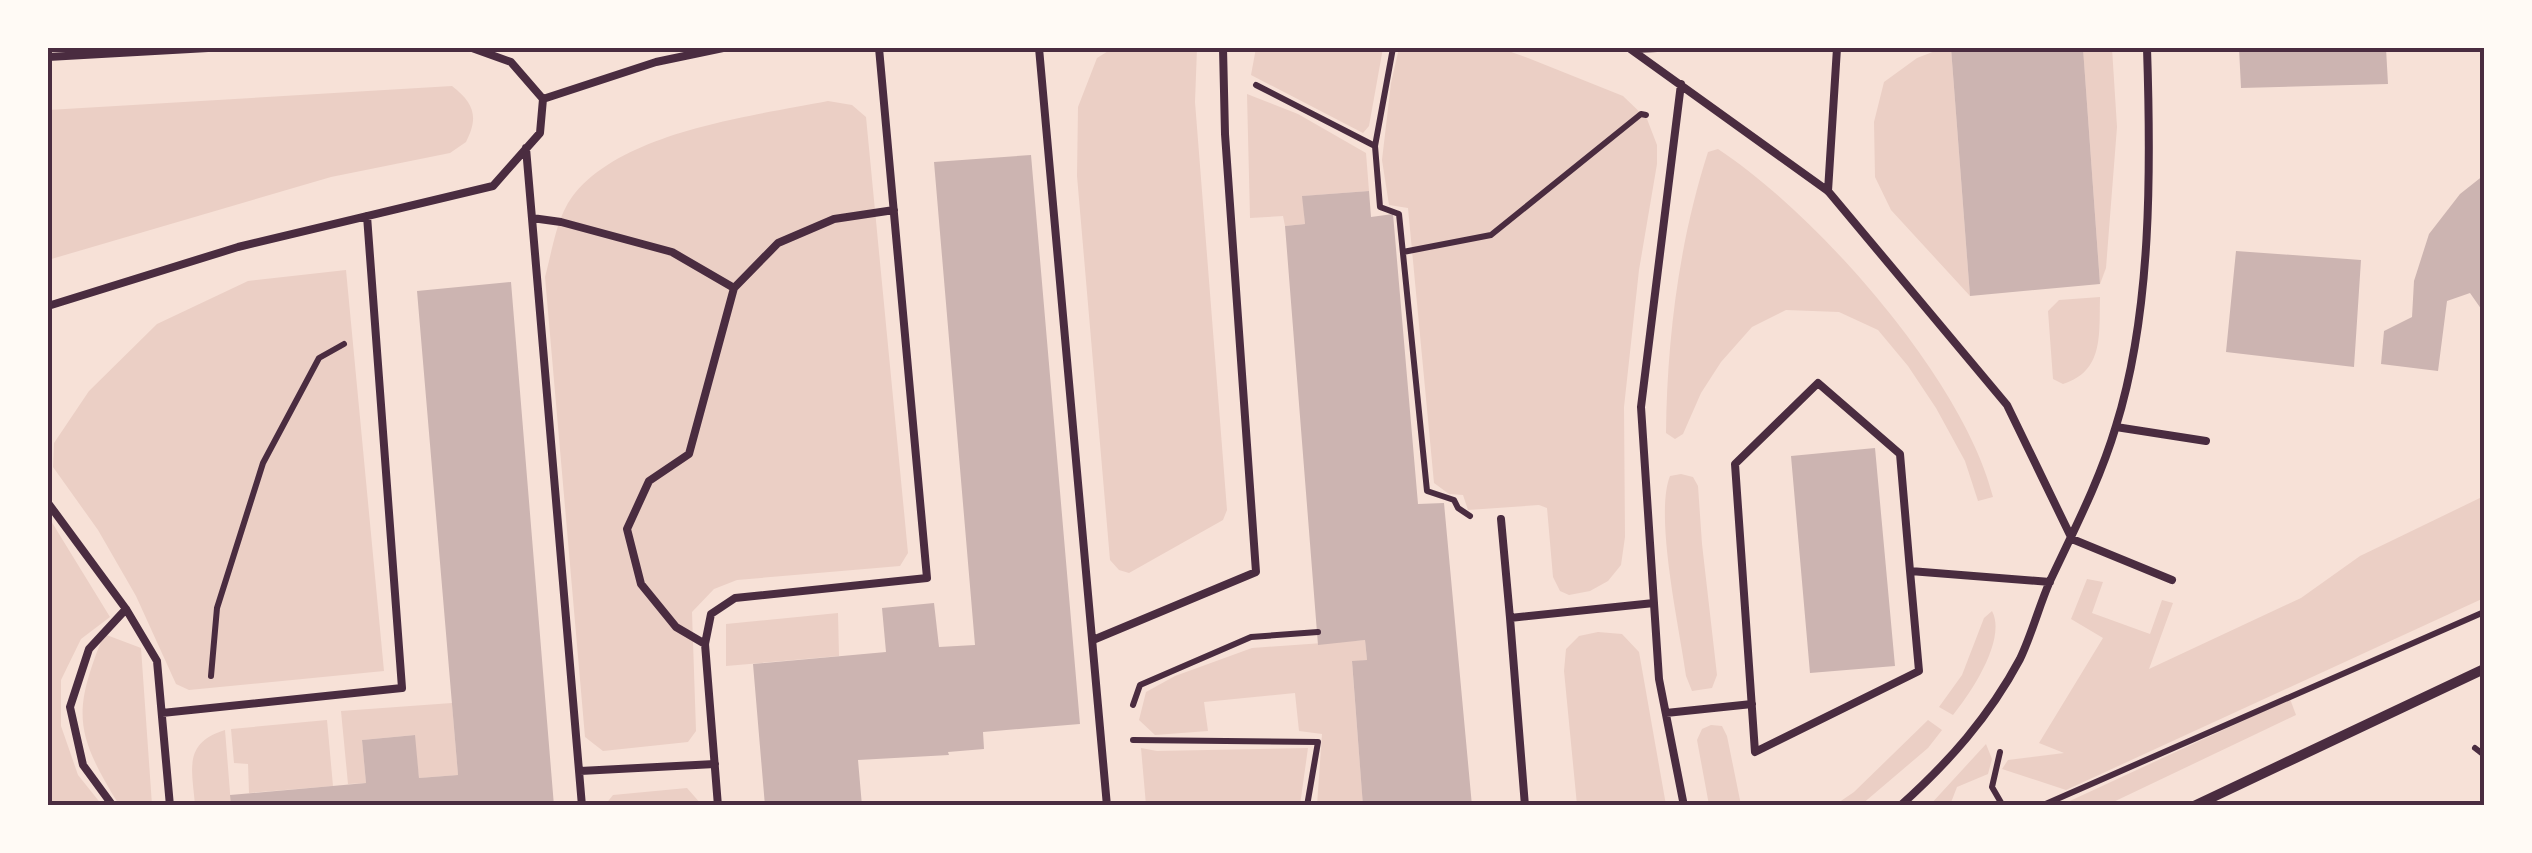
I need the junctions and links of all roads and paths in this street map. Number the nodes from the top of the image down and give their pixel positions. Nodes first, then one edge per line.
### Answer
1 (208, 48) edge
2 (472, 48) edge
3 (655, 48) edge
4 (723, 48) edge
5 (879, 48) edge
6 (1039, 48) edge
7 (1223, 48) edge
8 (1392, 48) edge
9 (1631, 48) edge
10 (1657, 48) edge
11 (1837, 48) edge
12 (2147, 48) edge
13 (127, 50) edge
14 (48, 56) edge
15 (656, 62) junction
16 (1223, 69) junction
17 (1681, 84) junction
18 (543, 98) junction
19 (1677, 120) junction
20 (1374, 146) junction
21 (526, 148) junction
22 (1828, 191) junction
23 (894, 210) junction
24 (367, 216) junction
25 (532, 218) junction
26 (1403, 252) junction
27 (734, 288) junction
28 (48, 306) edge
29 (375, 326) junction
30 (2116, 428) junction
31 (2206, 441) dead end
32 (48, 504) edge
33 (1501, 519) joint
34 (2072, 539) junction
35 (1910, 571) junction
36 (2172, 580) dead end
37 (2050, 582) junction
38 (1654, 603) junction
39 (126, 609) junction
40 (2484, 612) edge
41 (1510, 618) junction
42 (1318, 632) dead end
43 (1093, 640) junction
44 (706, 644) junction
45 (2484, 669) edge
46 (1752, 704) junction
47 (213, 708) junction
48 (1666, 712) junction
49 (162, 714) junction
50 (1130, 714) dead end
51 (1131, 727) dead end
52 (1132, 740) junction
53 (2475, 748) dead end
54 (1133, 756) dead end
55 (2484, 756) edge
56 (715, 764) junction
57 (1996, 768) dead end
58 (580, 772) junction
59 (113, 806) edge
60 (170, 806) edge
61 (582, 806) edge
62 (718, 806) edge
63 (1107, 806) edge
64 (1308, 806) edge
65 (1525, 806) edge
66 (1684, 806) edge
67 (1900, 806) edge
68 (2004, 806) edge
69 (2041, 806) edge
70 (2194, 806) edge

1 - 13 lane
2 - 18 lane
3 - 15 lane
4 - 15 lane
5 - 23 lane
6 - 43 lane
7 - 16 lane
8 - 20 path
9 - 10 lane
9 - 17 lane
11 - 22 lane
12 - 30 lane
13 - 14 lane
15 - 18 lane
16 - 20 path
16 - 43 lane
17 - 19 lane
17 - 22 lane
18 - 21 lane
19 - 26 path
19 - 38 lane
20 - 26 path
21 - 24 lane
21 - 25 lane
22 - 34 lane
23 - 27 lane
23 - 44 lane
24 - 28 lane
24 - 29 lane
25 - 27 lane
25 - 58 lane
26 - 33 path
27 - 44 lane
29 - 47 path
29 - 47 lane
30 - 31 lane
30 - 34 lane
32 - 39 lane
33 - 41 lane
34 - 36 lane
34 - 37 lane
35 - 37 lane
35 - 46 lane
35 - 46 lane
37 - 67 lane
38 - 41 lane
38 - 48 lane
39 - 49 lane
39 - 59 lane
40 - 69 path
41 - 65 lane
42 - 50 path
43 - 63 lane
44 - 56 lane
45 - 70 street
46 - 48 lane
47 - 49 lane
48 - 66 lane
49 - 60 lane
51 - 52 path
52 - 54 path
52 - 64 path
53 - 55 path
56 - 58 lane
56 - 62 lane
57 - 68 path
58 - 61 lane

